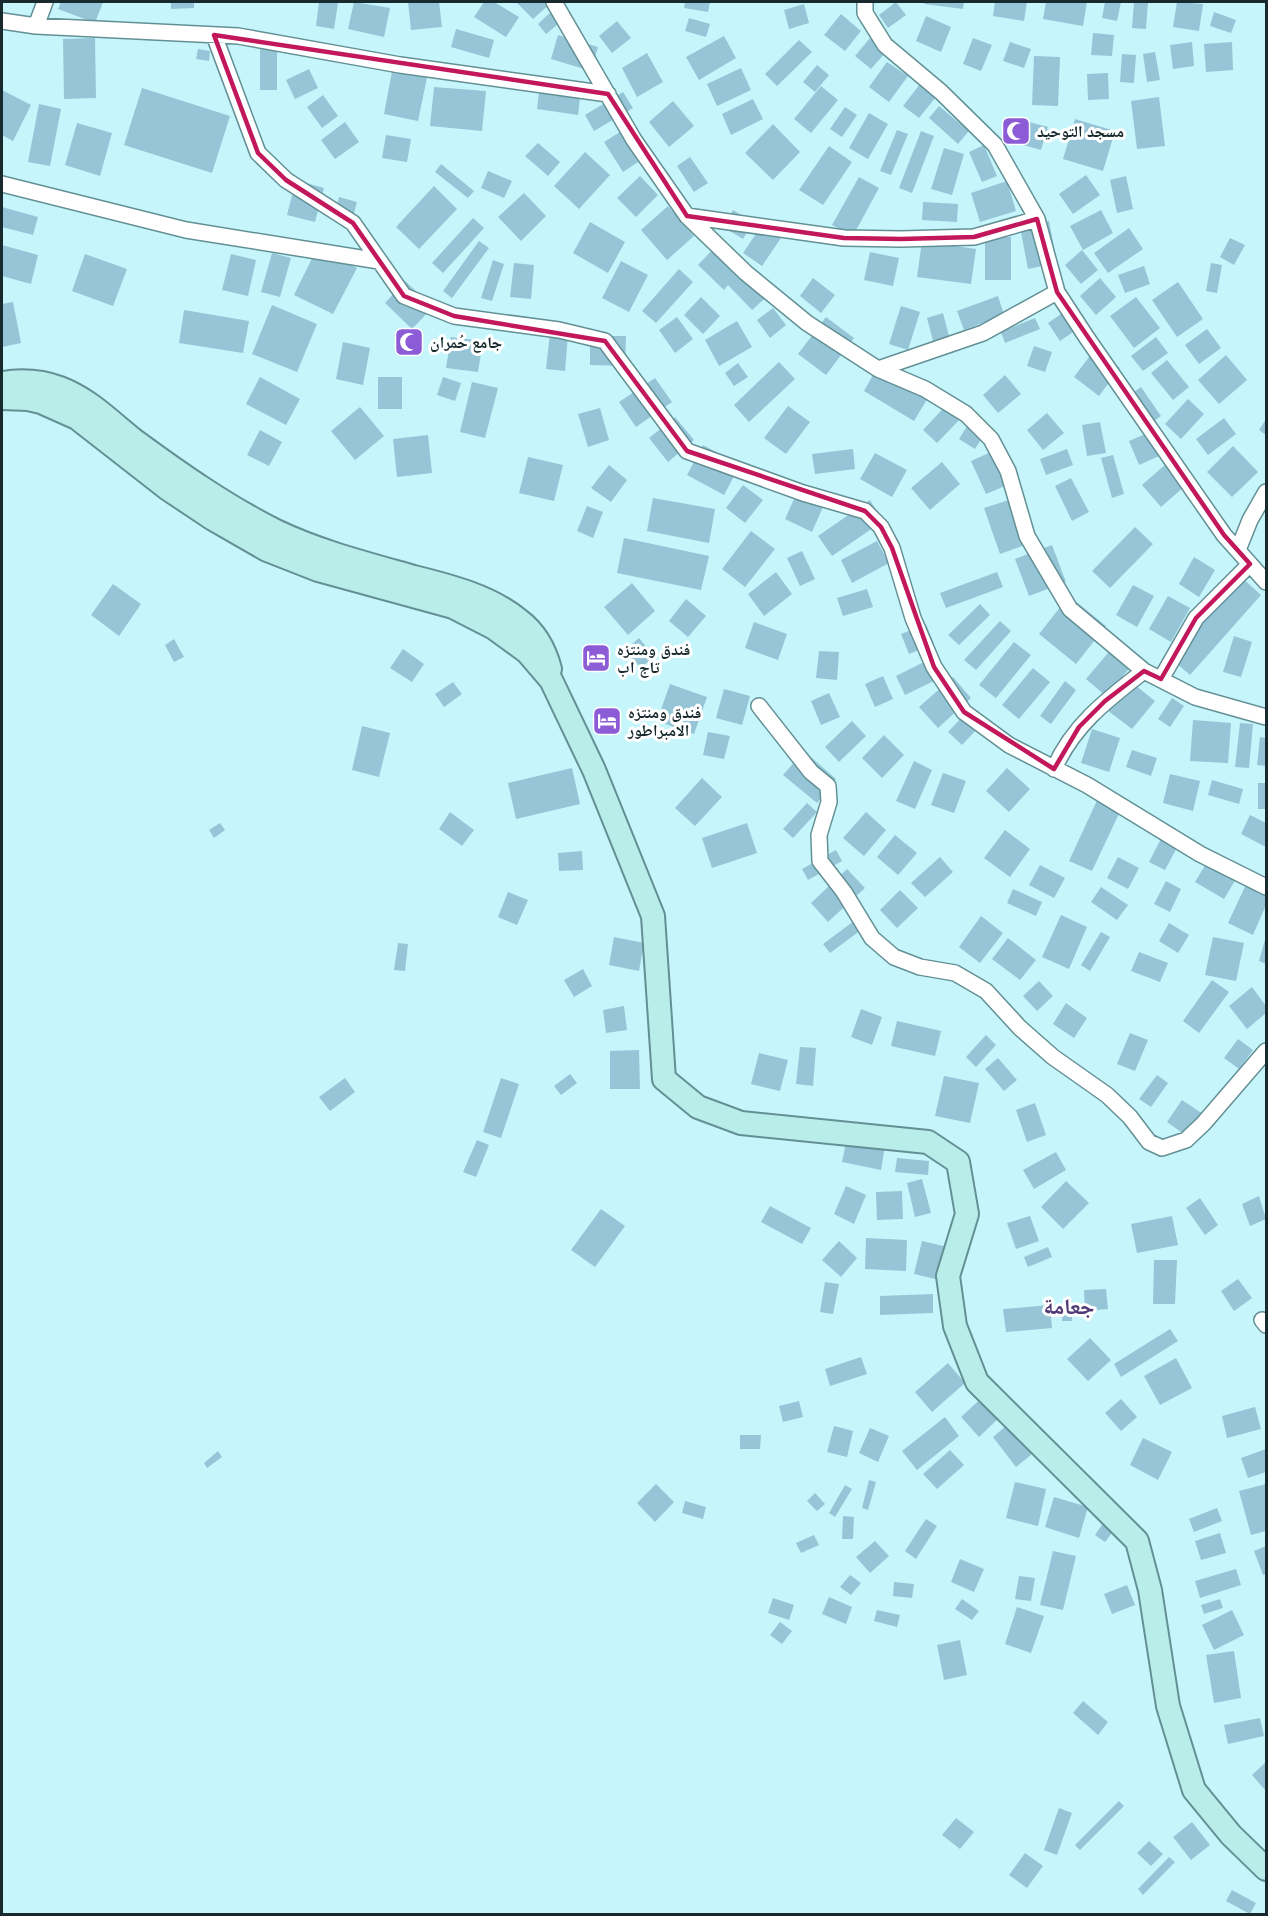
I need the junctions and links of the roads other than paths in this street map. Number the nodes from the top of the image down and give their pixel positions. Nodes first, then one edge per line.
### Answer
1 (45, 2) edge
2 (554, 2) edge
3 (865, 2) edge
4 (2, 21) edge
5 (36, 26) junction
6 (214, 35) junction
7 (608, 94) junction
8 (2, 184) edge
9 (687, 216) junction
10 (1037, 219) junction
11 (379, 261) junction
12 (1057, 292) junction
13 (878, 369) junction
14 (2, 383) edge
15 (2, 398) edge
16 (174, 481) junction
17 (1266, 492) edge
18 (1266, 519) edge
19 (1250, 520) junction
20 (1238, 550) junction
21 (1250, 564) junction
22 (1266, 582) edge
23 (1144, 671) junction
24 (1161, 679) junction
25 (759, 706) dead end
26 (1266, 717) edge
27 (1054, 769) junction
28 (1266, 887) edge
29 (1266, 1051) edge
30 (1266, 1869) edge

1 - 5 street
2 - 7 street
3 - 10 street
4 - 5 street
5 - 6 street
6 - 7 street
6 - 11 street
7 - 9 street
8 - 11 street
9 - 10 street
9 - 13 street
10 - 12 street
11 - 27 street
12 - 13 street
12 - 20 street
13 - 23 street
14 - 16 main road
15 - 16 main road
16 - 30 main road
17 - 19 street
18 - 19 street
19 - 20 street
20 - 21 street
21 - 22 street
21 - 24 street
23 - 24 street
23 - 27 street
24 - 26 street
25 - 29 street
27 - 28 street

